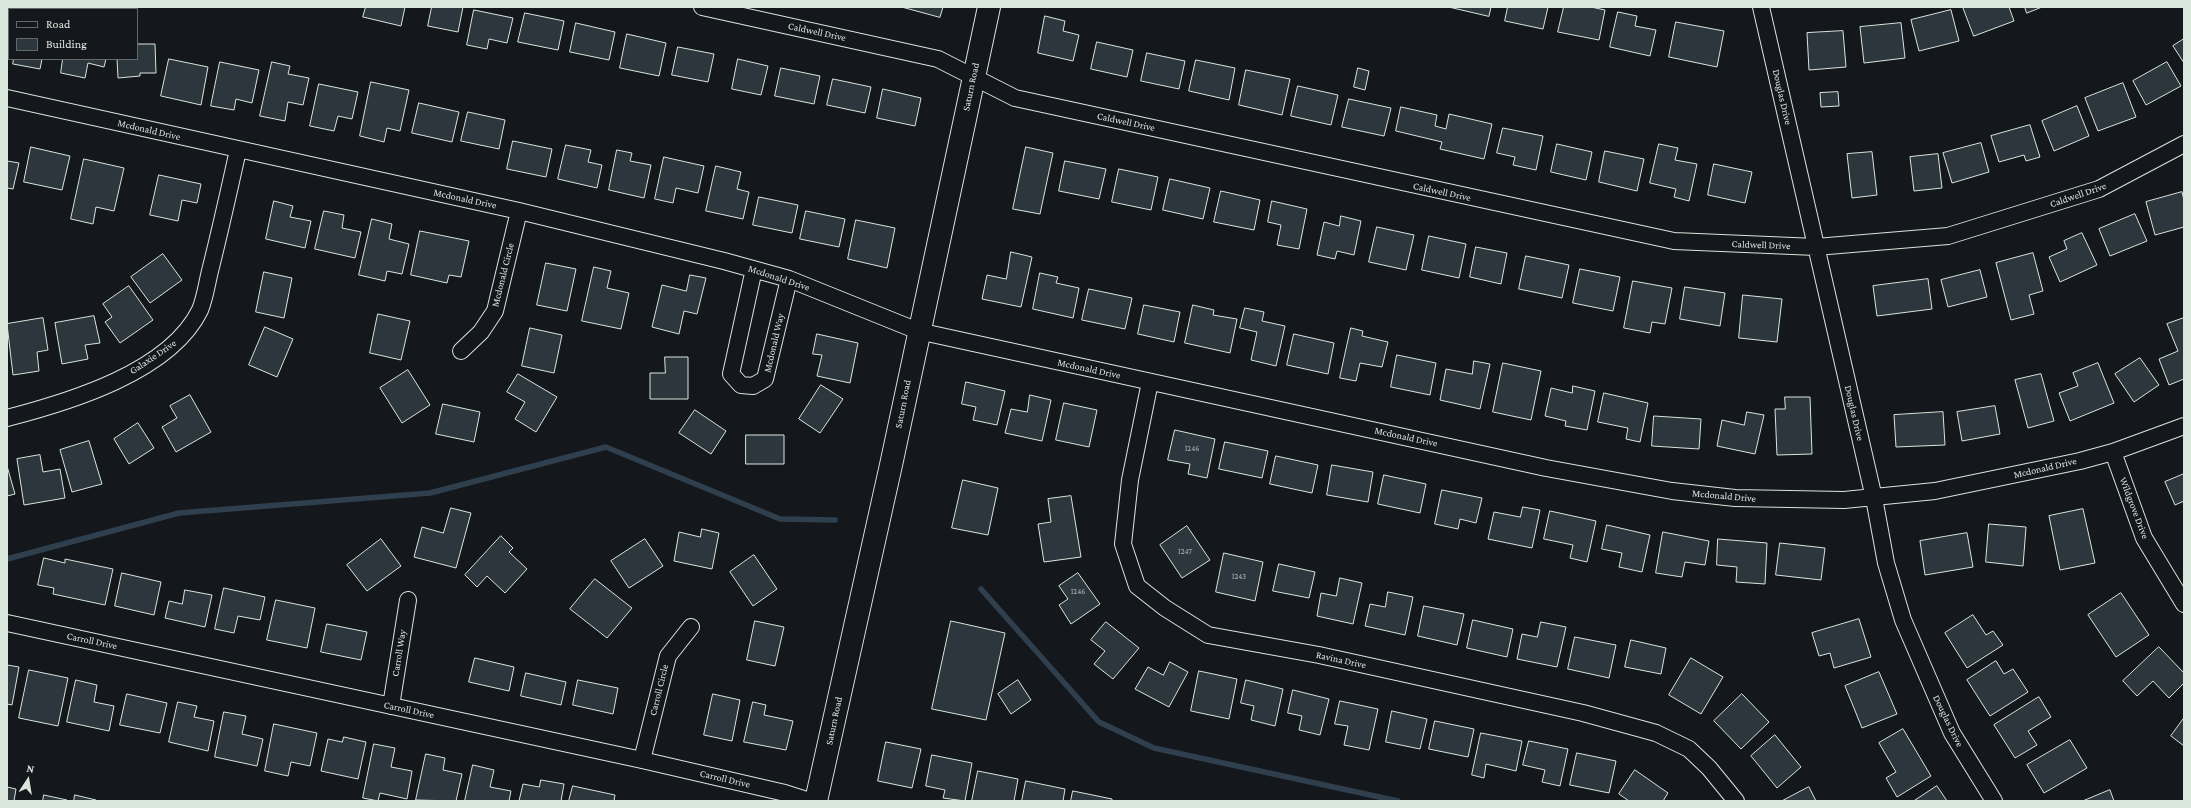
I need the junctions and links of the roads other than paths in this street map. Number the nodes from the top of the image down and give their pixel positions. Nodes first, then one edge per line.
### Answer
1 (702, 7) edge
2 (989, 7) edge
3 (1761, 7) edge
4 (974, 77) junction
5 (7, 98) edge
6 (2184, 144) edge
7 (238, 150) junction
8 (519, 211) junction
9 (1816, 247) junction
10 (754, 269) junction
11 (789, 279) junction
12 (918, 331) junction
13 (461, 351) dead end
14 (1150, 382) junction
15 (7, 418) edge
16 (2184, 426) edge
17 (2113, 452) junction
18 (1874, 498) junction
19 (408, 600) dead end
20 (2184, 604) edge
21 (7, 623) edge
22 (691, 627) dead end
23 (391, 706) junction
24 (642, 760) junction
25 (810, 801) edge
26 (816, 801) edge
27 (1736, 801) edge
28 (1994, 801) edge

1 - 4 street, Caldwell Drive
2 - 4 street, Saturn Road
3 - 9 street, Douglas Drive
4 - 9 street, Caldwell Drive
4 - 12 street, Saturn Road
5 - 7 street, Mcdonald Drive
6 - 9 street, Caldwell Drive
7 - 8 street, Mcdonald Drive
7 - 15 street, Galaxie Drive
8 - 10 street, Mcdonald Drive
8 - 13 street, Mcdonald Circle
9 - 18 street, Douglas Drive
10 - 11 street, Mcdonald Drive
10 - 11 street, Mcdonald Way
11 - 12 street, Mcdonald Drive
12 - 14 street, Mcdonald Drive
12 - 26 street, Saturn Road
14 - 18 street, Mcdonald Drive
14 - 27 street, Ravina Drive
16 - 17 street, Mcdonald Drive
17 - 18 street, Mcdonald Drive
17 - 20 street, Wildgrove Drive
18 - 28 street, Douglas Drive
19 - 23 street, Carroll Way
21 - 23 street, Carroll Drive
22 - 24 street, Carroll Circle
23 - 24 street, Carroll Drive
24 - 25 street, Carroll Drive

